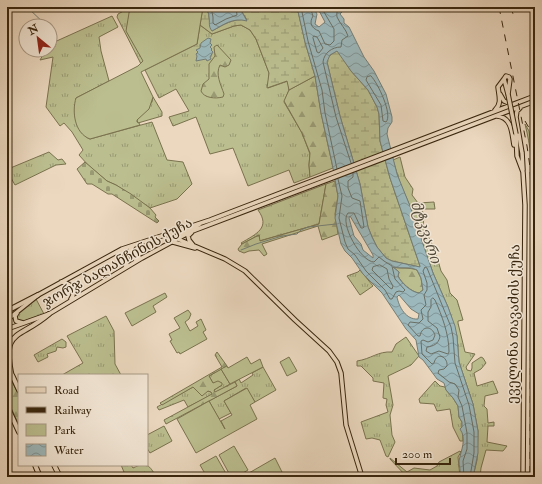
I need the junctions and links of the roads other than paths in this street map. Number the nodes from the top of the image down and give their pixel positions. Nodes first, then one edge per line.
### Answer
1 (506, 81) junction
2 (508, 94) junction
3 (535, 96) edge
4 (535, 101) edge
5 (514, 104) junction
6 (523, 106) junction
7 (491, 113) junction
8 (496, 116) junction
9 (516, 134) junction
10 (522, 153) junction
11 (516, 154) junction
12 (523, 158) junction
13 (518, 159) junction
14 (523, 172) junction
15 (210, 220) junction
16 (195, 230) junction
17 (166, 234) junction
18 (174, 239) junction
19 (136, 244) junction
20 (197, 248) junction
21 (113, 253) junction
22 (142, 258) junction
23 (126, 268) junction
24 (60, 282) junction
25 (38, 295) junction
26 (71, 300) junction
27 (7, 312) edge
28 (17, 312) junction
29 (49, 314) junction
30 (7, 320) edge
31 (24, 323) junction
32 (7, 329) edge
33 (7, 365) edge
34 (12, 377) junction
35 (18, 388) edge
36 (7, 406) edge
37 (18, 430) edge
38 (35, 466) edge
39 (54, 466) edge
40 (40, 477) edge
41 (60, 477) edge
42 (362, 477) edge
43 (523, 477) edge

1 - 2 main road
1 - 2 main road
1 - 5 main road
1 - 7 main road
2 - 9 main road, bridge
3 - 5 main road
4 - 6 main road, ჯორჯ ბალანჩინის ქუჩა
5 - 7 main road
6 - 8 main road, ჯორჯ ბალანჩინის ქუჩა
6 - 10 main road
7 - 15 main road
8 - 11 main road
8 - 16 main road, ჯორჯ ბალანჩინის ქუჩა
9 - 10 main road
9 - 11 main road
10 - 12 main road, ეველინა თავაძის ქუჩა
11 - 13 main road, ეველინა თავაძის ქუჩა
12 - 13 main road
12 - 14 main road, ეველინა თავაძის ქუჩა
13 - 14 main road, ეველინა თავაძის ქუჩა
14 - 43 main road, ეველინა თავაძის ქუჩა
15 - 17 main road, ჯორჯ ბალანჩინის ქუჩა
15 - 18 main road
16 - 18 main road, ჯორჯ ბალანჩინის ქუჩა
16 - 20 main road
17 - 18 main road
17 - 19 main road, ჯორჯ ბალანჩინის ქუჩა
18 - 20 main road
18 - 22 main road, ჯორჯ ბალანჩინის ქუჩა
19 - 21 main road, ჯორჯ ბალანჩინის ქუჩა
19 - 22 main road
20 - 42 main road
21 - 23 main road
21 - 24 main road, ჯორჯ ბალანჩინის ქუჩა
22 - 23 main road, ჯორჯ ბალანჩინის ქუჩა
23 - 26 main road, ჯორჯ ბალანჩინის ქუჩა
24 - 25 main road, ჯორჯ ბალანჩინის ქუჩა
24 - 26 main road
25 - 27 highway
25 - 28 main road, ჯორჯ ბალანჩინის ქუჩა
26 - 29 main road, ჯორჯ ბალანჩინის ქუჩა
28 - 30 main road, ჯორჯ ბალანჩინის ქუჩა
28 - 31 main road
29 - 31 main road, ჯორჯ ბალანჩინის ქუჩა
29 - 34 highway
31 - 32 main road, ჯორჯ ბალანჩინის ქუჩა
33 - 34 highway
34 - 35 highway
36 - 37 highway
38 - 40 highway
39 - 41 highway

